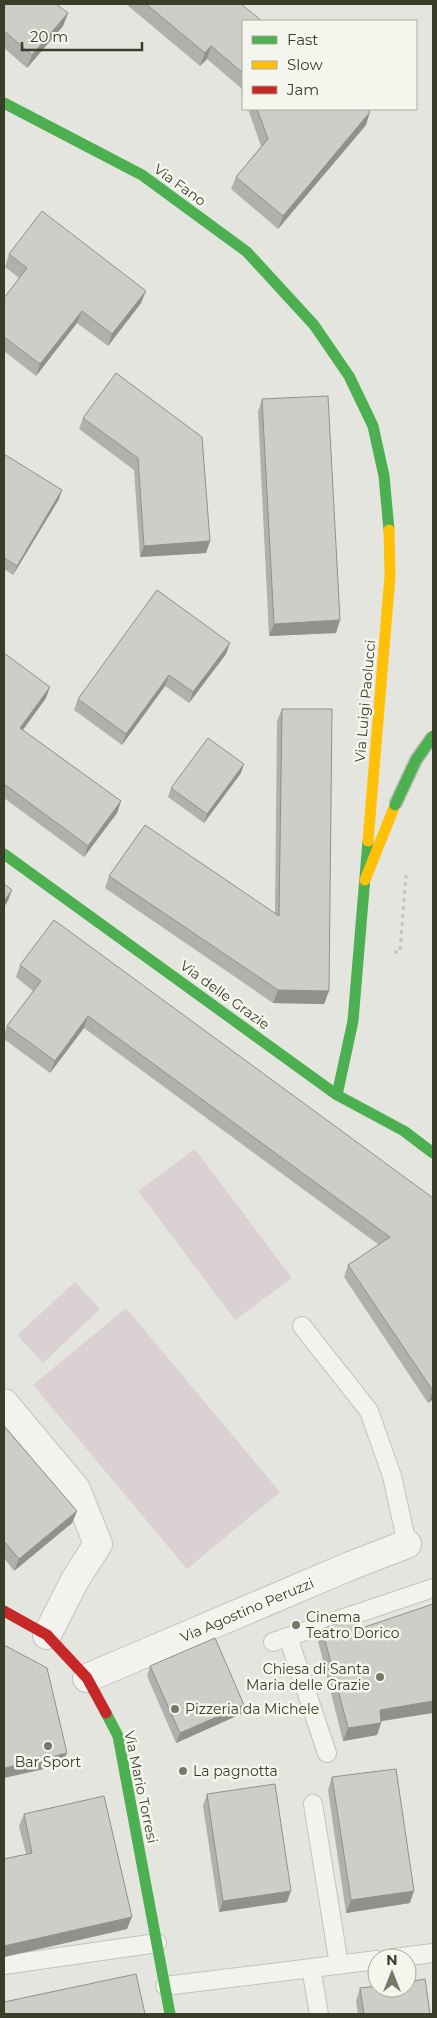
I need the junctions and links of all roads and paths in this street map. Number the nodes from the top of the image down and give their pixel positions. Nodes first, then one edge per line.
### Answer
1 (4, 103) edge
2 (314, 326) joint
3 (433, 736) edge
4 (4, 854) edge
5 (365, 880) junction
6 (337, 1095) junction
7 (433, 1153) edge
8 (302, 1326) dead end
9 (4, 1403) edge
10 (407, 1544) joint
11 (433, 1588) edge
12 (4, 1611) edge
13 (47, 1635) junction
14 (87, 1678) junction
15 (327, 1753) dead end
16 (313, 1804) dead end
17 (157, 1943) junction
18 (433, 1954) edge
19 (417, 1956) edge
20 (367, 1961) edge
21 (4, 1965) edge
22 (338, 1965) junction
23 (311, 1968) junction
24 (165, 1986) junction
25 (170, 2014) edge
26 (319, 2014) edge

1 - 2 main road, Via Fano
2 - 5 main road, Via Luigi Paolucci
3 - 5 main road, bridge
4 - 6 main road, Via delle Grazie
5 - 6 main road, Via Luigi Paolucci
6 - 7 main road, Via delle Grazie
8 - 10 lane
9 - 13 street
10 - 14 street, Via Agostino Peruzzi
11 - 15 lane
12 - 13 main road, Via Mario Torresi
13 - 14 main road, Via Mario Torresi
14 - 17 main road, Via Mario Torresi
16 - 22 lane
17 - 21 lane
17 - 24 main road, Via Mario Torresi
18 - 19 lane
20 - 22 lane
22 - 23 lane
23 - 24 lane
23 - 26 lane
24 - 25 main road, Via Mario Torresi

